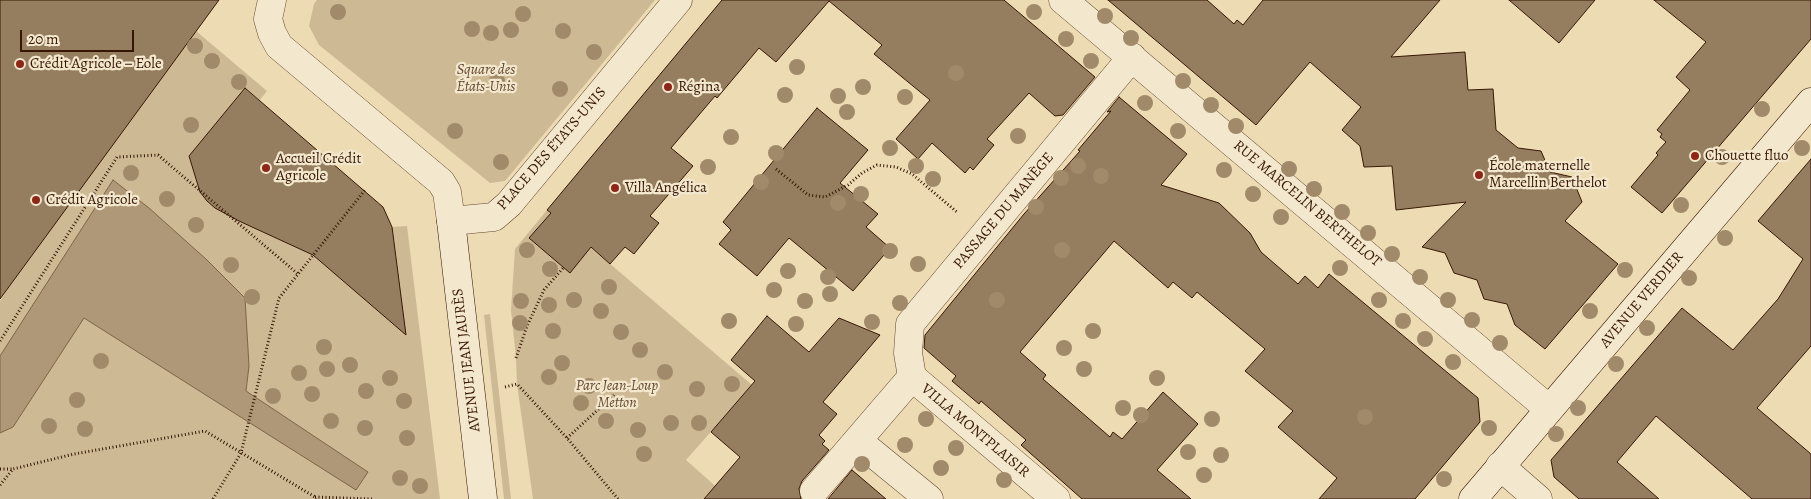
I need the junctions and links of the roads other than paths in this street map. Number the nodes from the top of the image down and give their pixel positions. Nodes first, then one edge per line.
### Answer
1 (272, 0) edge
2 (678, 0) edge
3 (1074, 3) edge
4 (1132, 57) junction
5 (1811, 102) edge
6 (451, 222) junction
7 (912, 378) junction
8 (1549, 409) junction
9 (858, 441) junction
10 (1500, 466) junction
11 (814, 491) dead end
12 (483, 499) edge
13 (929, 499) edge
14 (1056, 499) edge
15 (1473, 499) edge
16 (1538, 499) edge

1 - 6 street
2 - 6 street, PLACE DES ÉTATS-UNIS
3 - 4 street, RUE MARCELIN BERTHELOT
4 - 7 street, PASSAGE DU MANÈGE
4 - 8 street, RUE MARCELIN BERTHELOT
5 - 8 street, AVENUE VERDIER
6 - 12 street, AVENUE JEAN JAURÈS
7 - 9 street, VILLA MONTPLAISIR
7 - 14 street, VILLA MONTPLAISIR
8 - 10 street, AVENUE VERDIER
9 - 11 street, VILLA MONTPLAISIR
9 - 13 street
10 - 15 street, AVENUE VERDIER
10 - 16 street

